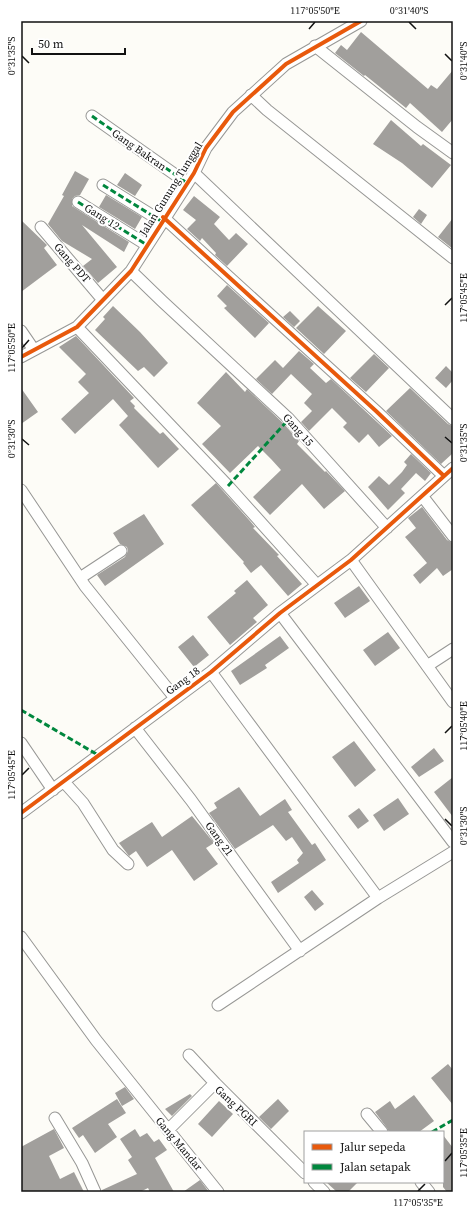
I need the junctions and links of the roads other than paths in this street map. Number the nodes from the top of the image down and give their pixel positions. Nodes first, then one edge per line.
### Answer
1 (361, 21) edge
2 (316, 46) junction
3 (251, 95) junction
4 (92, 116) dead end
5 (453, 153) edge
6 (194, 173) junction
7 (187, 183) junction
8 (103, 185) dead end
9 (78, 202) dead end
10 (162, 219) junction
11 (40, 227) dead end
12 (147, 245) junction
13 (453, 258) edge
14 (131, 270) junction
15 (103, 300) junction
16 (77, 326) junction
17 (21, 331) edge
18 (34, 350) junction
19 (21, 357) edge
20 (453, 419) edge
21 (453, 468) edge
22 (444, 476) junction
23 (21, 490) edge
24 (423, 497) junction
25 (387, 528) junction
26 (453, 536) edge
27 (121, 551) dead end
28 (351, 560) junction
29 (80, 578) junction
30 (318, 585) junction
31 (280, 613) junction
32 (453, 649) edge
33 (427, 666) junction
34 (211, 672) junction
35 (175, 698) junction
36 (453, 702) edge
37 (135, 728) junction
38 (21, 743) edge
39 (64, 782) junction
40 (53, 790) junction
41 (21, 813) edge
42 (453, 842) edge
43 (453, 852) edge
44 (128, 864) dead end
45 (378, 898) junction
46 (21, 937) edge
47 (300, 951) junction
48 (218, 1005) dead end
49 (189, 1055) dead end
50 (215, 1083) junction
51 (367, 1114) dead end
52 (55, 1118) dead end
53 (168, 1130) junction
54 (381, 1131) edge
55 (304, 1172) edge
56 (315, 1183) edge
57 (423, 1183) edge
58 (95, 1192) edge
59 (218, 1192) edge
60 (324, 1192) edge
61 (429, 1192) edge

1 - 2 street, Jalan Gunung Tunggal
2 - 3 street, Jalan Gunung Tunggal
2 - 5 street
3 - 6 street, Jalan Gunung Tunggal
3 - 13 street
4 - 7 street, Gang Bakran
6 - 7 street, Jalan Gunung Tunggal
6 - 20 street
7 - 10 street, Jalan Gunung Tunggal
8 - 10 street
9 - 12 street, Gang 12
10 - 12 street, Jalan Gunung Tunggal
10 - 22 street
11 - 15 street, Gang PDT
12 - 14 street, Jalan Gunung Tunggal
14 - 15 street, Jalan Gunung Tunggal
14 - 25 street, Gang 15
15 - 16 street, Jalan Gunung Tunggal
16 - 18 street, Jalan Gunung Tunggal
16 - 30 street
17 - 18 street
18 - 19 street, Jalan Gunung Tunggal
21 - 22 street, Gang 18
22 - 24 street, Gang 18
23 - 29 street
24 - 25 street, Gang 18
24 - 26 street
25 - 28 street, Gang 18
27 - 29 street
28 - 30 street, Gang 18
28 - 33 street
29 - 35 street
30 - 31 street, Gang 18
31 - 34 street, Gang 18
31 - 42 street
32 - 33 street
33 - 36 street
34 - 35 street, Gang 18
34 - 45 street
35 - 37 street, Gang 18
37 - 39 street, Gang 18
37 - 47 street, Gang 21
38 - 40 street
39 - 40 street, Gang 18
39 - 44 street
40 - 41 street, Gang 18
43 - 45 street
45 - 47 street
46 - 53 street, Gang Mandar
47 - 48 street
49 - 50 street
50 - 53 street, Gang PGRI
50 - 55 street, Gang PGRI
51 - 54 street
52 - 58 street
53 - 59 street, Gang Mandar
56 - 60 street
57 - 61 street

